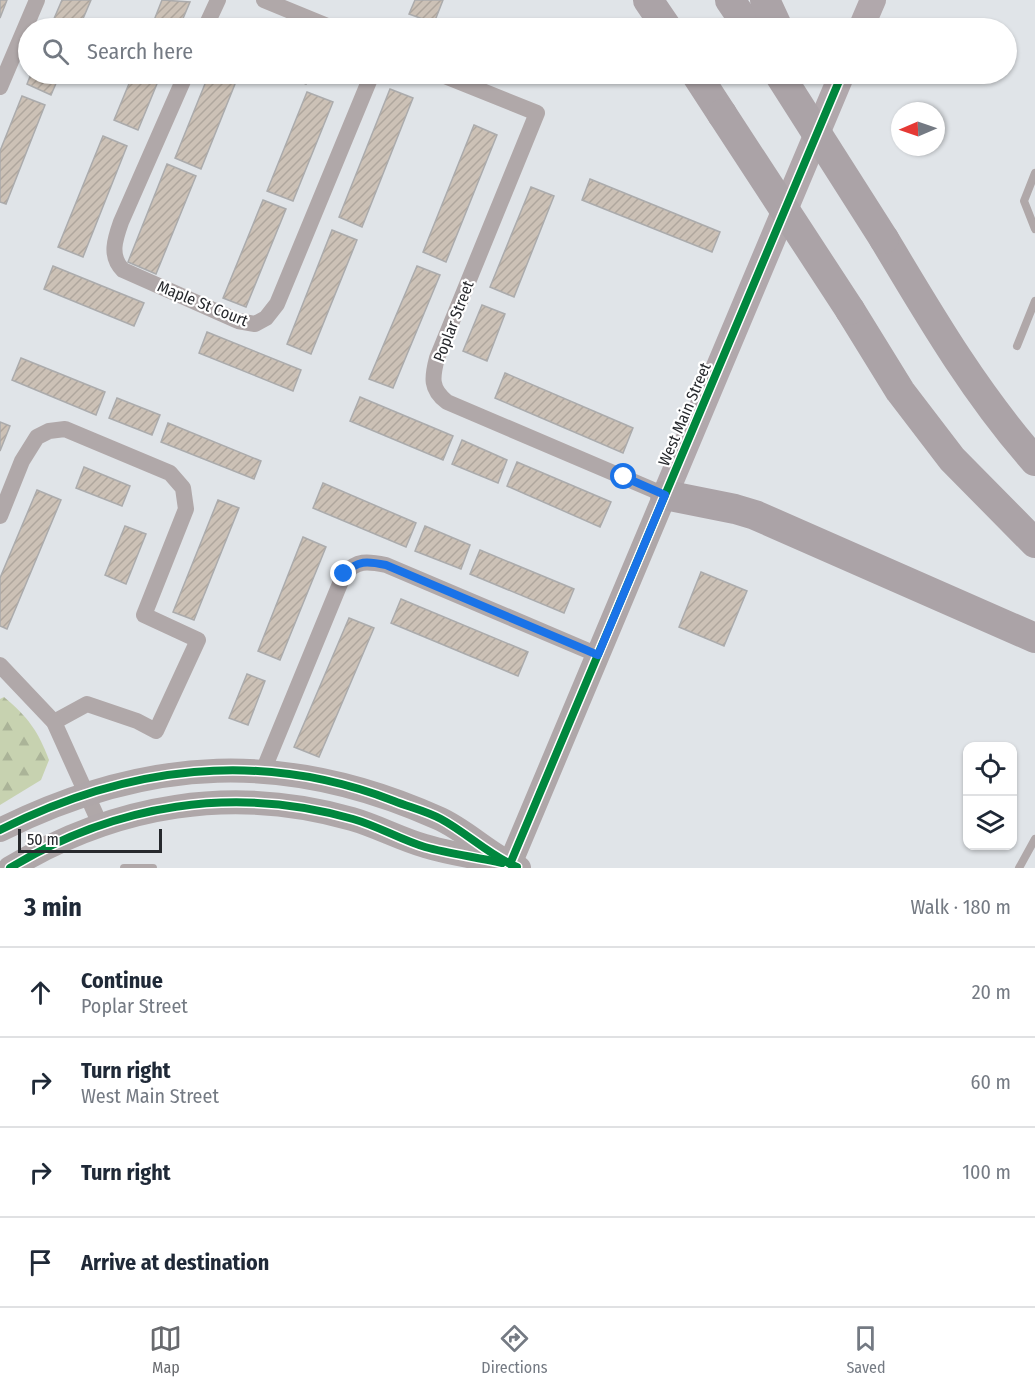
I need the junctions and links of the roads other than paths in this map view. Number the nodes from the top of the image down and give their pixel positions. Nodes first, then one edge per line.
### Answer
1 (38, 0) edge
2 (218, 0) edge
3 (264, 0) edge
4 (648, 0) edge
5 (730, 0) edge
6 (765, 0) edge
7 (873, 0) edge
8 (30, 18) edge
9 (210, 18) edge
10 (308, 18) edge
11 (660, 18) edge
12 (742, 18) edge
13 (773, 18) edge
14 (865, 18) edge
15 (18, 46) edge
16 (182, 84) edge
17 (368, 84) edge
18 (465, 84) edge
19 (702, 84) edge
20 (784, 84) edge
21 (806, 84) edge
22 (838, 84) edge
23 (0, 87) edge
24 (1035, 173) edge
25 (1035, 230) edge
26 (884, 239) junction
27 (1035, 301) edge
28 (1017, 346) dead end
29 (1035, 461) edge
30 (665, 495) junction
31 (0, 516) edge
32 (1035, 543) edge
33 (1035, 638) edge
34 (598, 655) junction
35 (0, 665) edge
36 (54, 722) junction
37 (263, 771) junction
38 (86, 794) junction
39 (100, 824) junction
40 (0, 830) edge
41 (1035, 839) edge
42 (513, 867) edge
43 (10, 868) edge
44 (124, 868) edge
45 (153, 868) edge
46 (1019, 868) edge

1 - 8 street
2 - 9 street
3 - 10 street
4 - 11 highway
5 - 12 highway
6 - 13 highway
7 - 14 main road
15 - 23 street
16 - 17 street, Maple St Court
18 - 30 street, Poplar Street
19 - 32 highway, bridge
20 - 26 highway, bridge
21 - 26 highway, bridge
22 - 30 main road, West Main Street
24 - 25 lane
26 - 29 highway
27 - 28 lane
30 - 33 highway
30 - 34 main road, West Main Street
31 - 36 street
34 - 37 street
34 - 42 main road, West Main Street
35 - 36 street
36 - 38 street
37 - 38 main road
37 - 42 main road
38 - 39 street
38 - 40 main road
39 - 42 main road
39 - 43 main road
41 - 46 lane
44 - 45 lane

